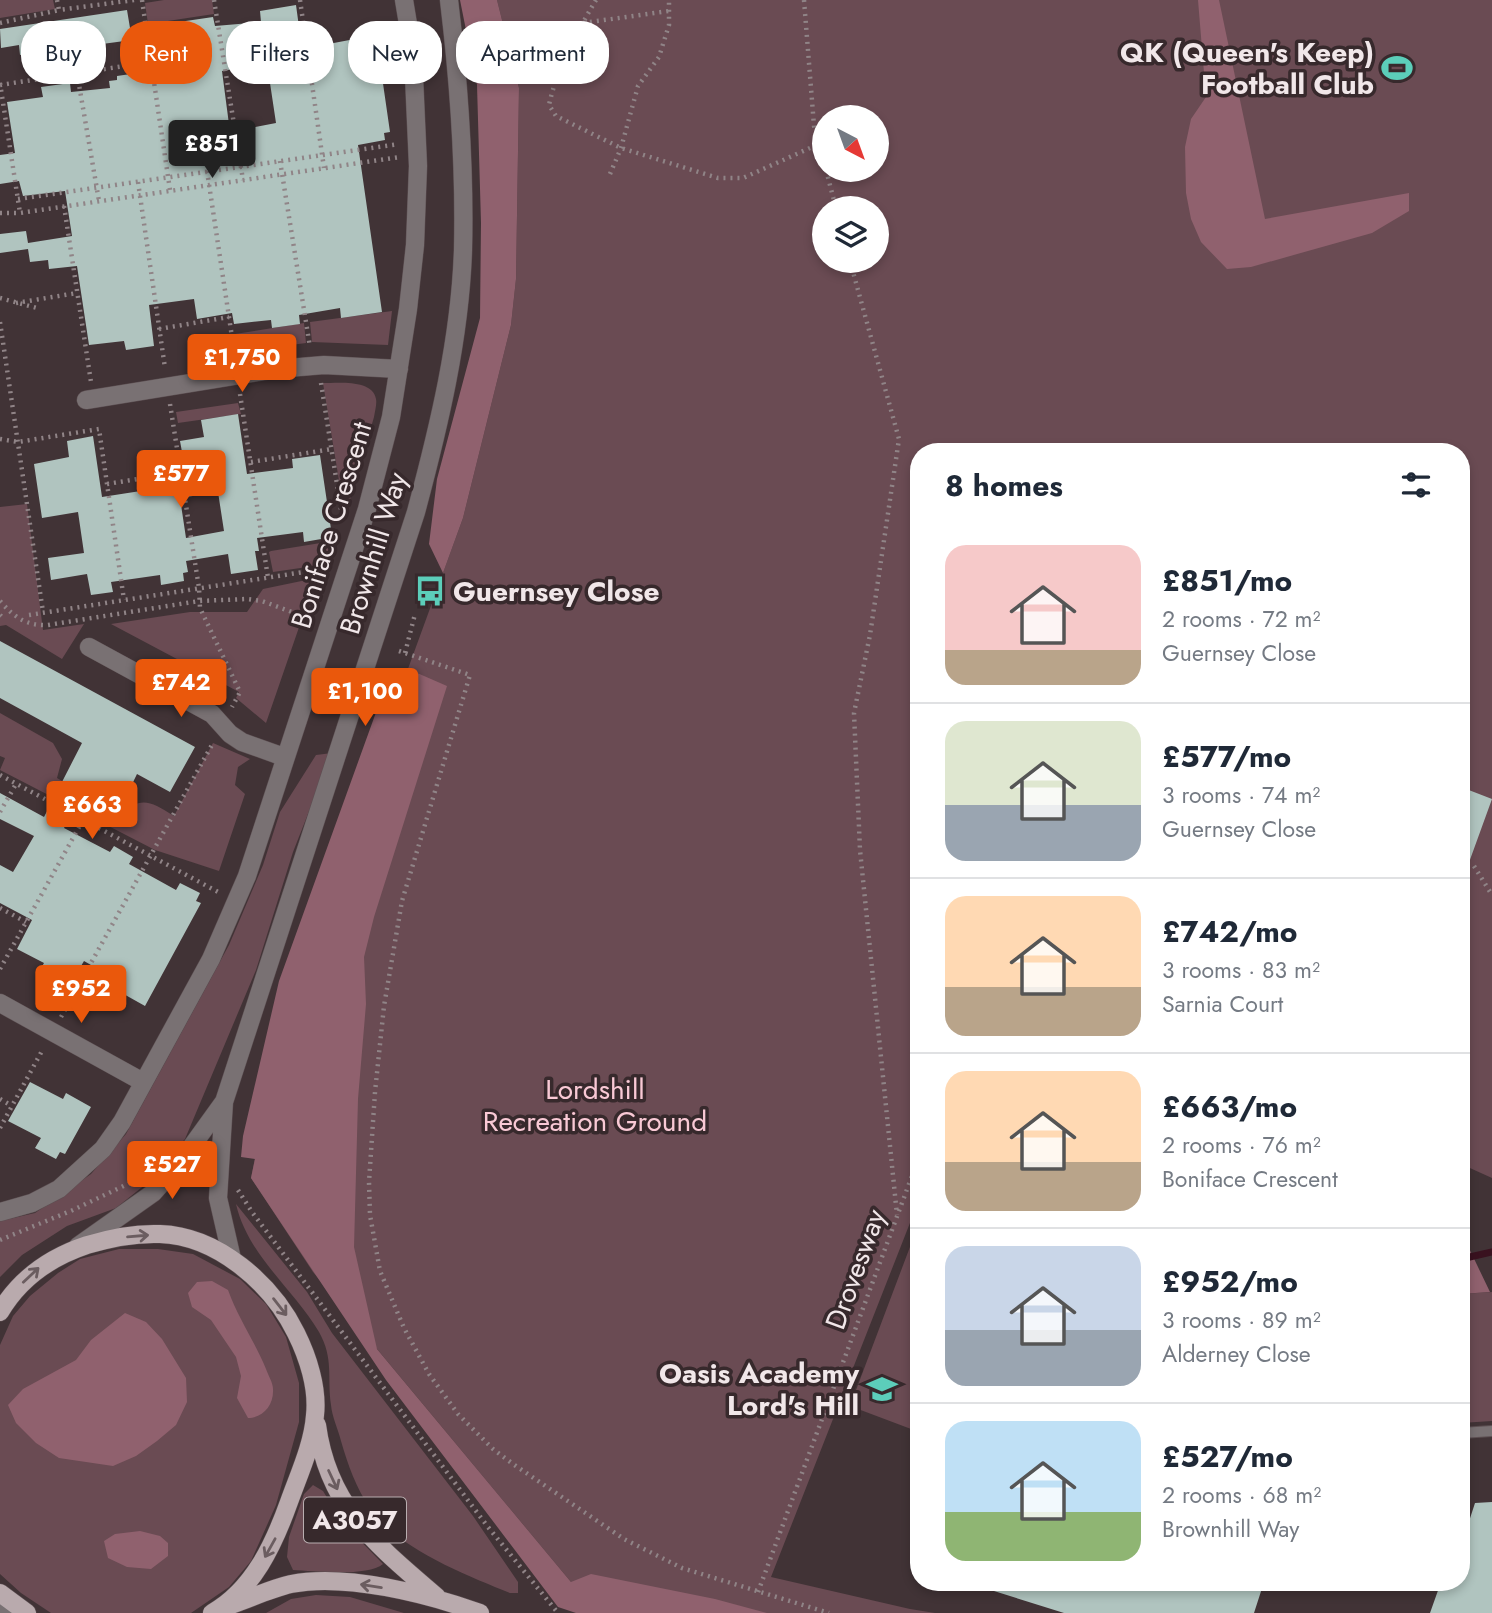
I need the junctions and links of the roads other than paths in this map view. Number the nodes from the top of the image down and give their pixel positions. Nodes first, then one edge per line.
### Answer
1 (404, 0) edge
2 (449, 0) edge
3 (399, 369) junction
4 (90, 399) road end
5 (89, 647) dead end
6 (284, 757) junction
7 (0, 1003) edge
8 (143, 1082) junction
9 (223, 1102) junction
10 (0, 1212) edge
11 (72, 1250) junction
12 (232, 1259) junction
13 (0, 1311) edge
14 (316, 1414) junction
15 (1492, 1431) edge
16 (1470, 1432) edge
17 (0, 1593) edge
18 (438, 1598) junction
19 (0, 1602) edge
20 (215, 1611) edge
21 (3, 1613) edge
22 (27, 1613) edge
23 (480, 1613) edge

1 - 3 street, Boniface Crescent
2 - 9 street, Brownhill Way
3 - 4 street
3 - 6 street, Boniface Crescent
5 - 6 street
6 - 8 street, Boniface Crescent
7 - 8 street
8 - 10 street, Boniface Crescent
9 - 11 street, Brownhill Way
9 - 12 street, Brownhill Way
11 -> 12 main road
13 -> 11 main road
12 -> 14 main road
14 -> 18 main road, A3057
14 -> 20 main road
15 - 16 lane
17 - 22 main road
18 -> 20 main road, A3057
18 - 23 main road, A3057
19 - 21 street

